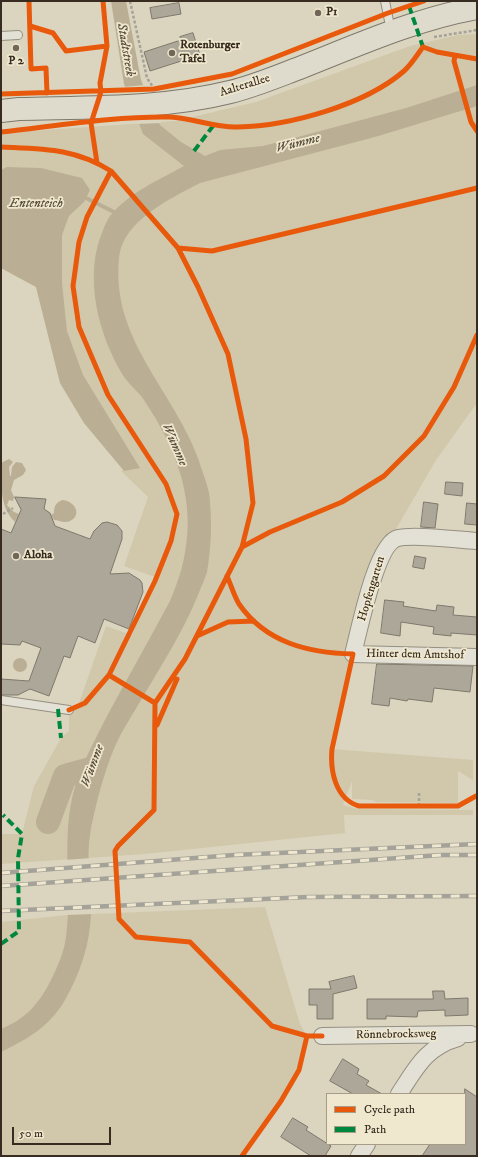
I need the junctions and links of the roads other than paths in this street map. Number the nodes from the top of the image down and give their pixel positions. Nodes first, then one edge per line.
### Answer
1 (386, 1) edge
2 (477, 8) edge
3 (391, 32) junction
4 (18, 35) dead end
5 (1, 36) edge
6 (1, 112) edge
7 (477, 541) edge
8 (353, 654) joint
9 (477, 657) edge
10 (1, 700) edge
11 (69, 710) dead end
12 (474, 1034) edge
13 (322, 1036) dead end
14 (400, 1093) edge
15 (366, 1145) edge
16 (359, 1156) edge

1 - 3 lane
2 - 3 main road, Aalterallee
3 - 6 main road, Aalterallee
4 - 5 lane
7 - 8 street, Hopfengarten
8 - 9 street, Hinter dem Amtshof
10 - 11 lane
12 - 13 street, Rönnebrocksweg
12 - 14 street, Rönnebrocksweg
15 - 16 street

